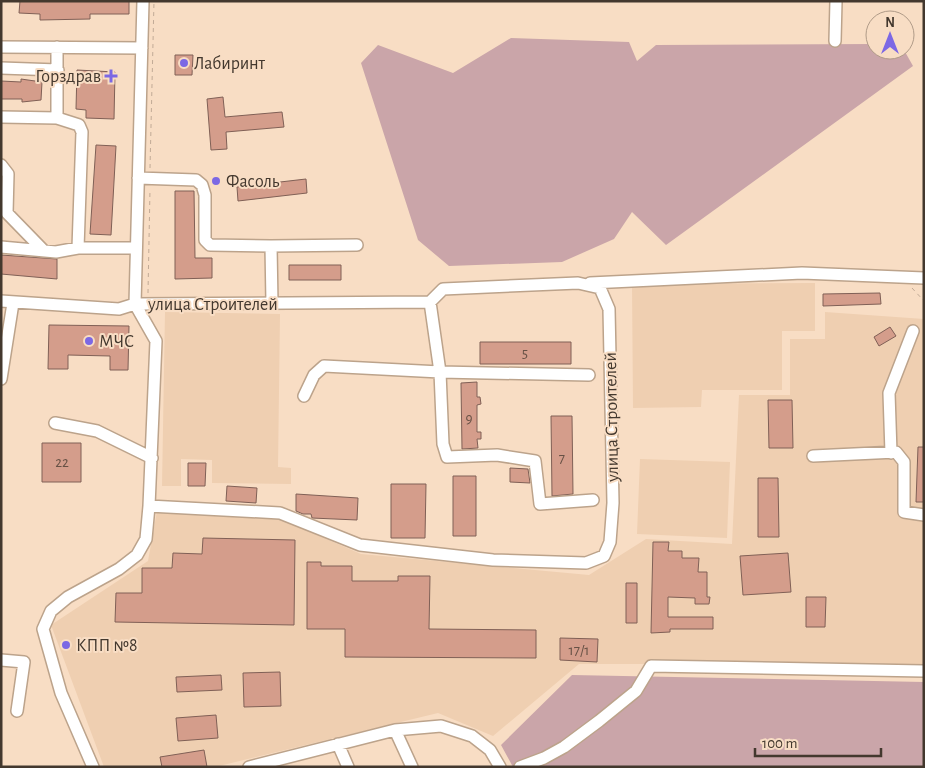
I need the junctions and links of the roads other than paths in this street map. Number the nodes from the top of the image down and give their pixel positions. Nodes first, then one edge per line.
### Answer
1 (143, 1) edge
2 (836, 1) edge
3 (835, 41) dead end
4 (1, 47) edge
5 (58, 48) junction
6 (142, 48) junction
7 (1, 68) edge
8 (58, 70) junction
9 (1, 117) edge
10 (57, 118) junction
11 (1, 165) edge
12 (138, 178) junction
13 (4, 213) edge
14 (357, 245) dead end
15 (271, 246) junction
16 (1, 247) edge
17 (78, 248) junction
18 (136, 248) junction
19 (44, 251) junction
20 (924, 278) edge
21 (578, 283) junction
22 (7, 302) edge
23 (430, 302) junction
24 (272, 303) junction
25 (135, 304) junction
26 (913, 331) dead end
27 (440, 372) junction
28 (589, 375) dead end
29 (1, 379) edge
30 (304, 396) dead end
31 (55, 424) dead end
32 (891, 453) junction
33 (814, 456) dead end
34 (152, 458) junction
35 (592, 500) dead end
36 (149, 506) junction
37 (924, 515) edge
38 (1, 660) edge
39 (924, 671) edge
40 (17, 711) dead end
41 (395, 730) junction
42 (338, 744) junction
43 (93, 767) edge
44 (250, 767) edge
45 (348, 767) edge
46 (412, 767) edge
47 (500, 767) edge
48 (520, 767) edge

1 - 6 street, улица Строителей
2 - 3 street
4 - 5 street
5 - 6 street
5 - 8 street
6 - 12 street, улица Строителей
7 - 8 street
8 - 10 street
9 - 10 street
10 - 17 street
11 - 13 street
12 - 15 street
12 - 18 street, улица Строителей
13 - 19 street
14 - 15 street
15 - 24 street
16 - 19 street
17 - 18 street
17 - 19 street
18 - 25 street, улица Строителей
20 - 21 street
21 - 23 street, улица Строителей
21 - 36 street, улица Строителей
22 - 25 street
22 - 29 street
23 - 24 street, улица Строителей
23 - 27 street
24 - 25 street, улица Строителей
25 - 34 street, улица Строителей
26 - 32 street
27 - 28 street
27 - 30 street
27 - 35 street
31 - 34 street
32 - 33 street
32 - 37 street
34 - 36 street, улица Строителей
36 - 43 street, улица Строителей
38 - 40 street
39 - 48 street
41 - 42 street
41 - 46 street
41 - 47 street
42 - 44 street
42 - 45 street

